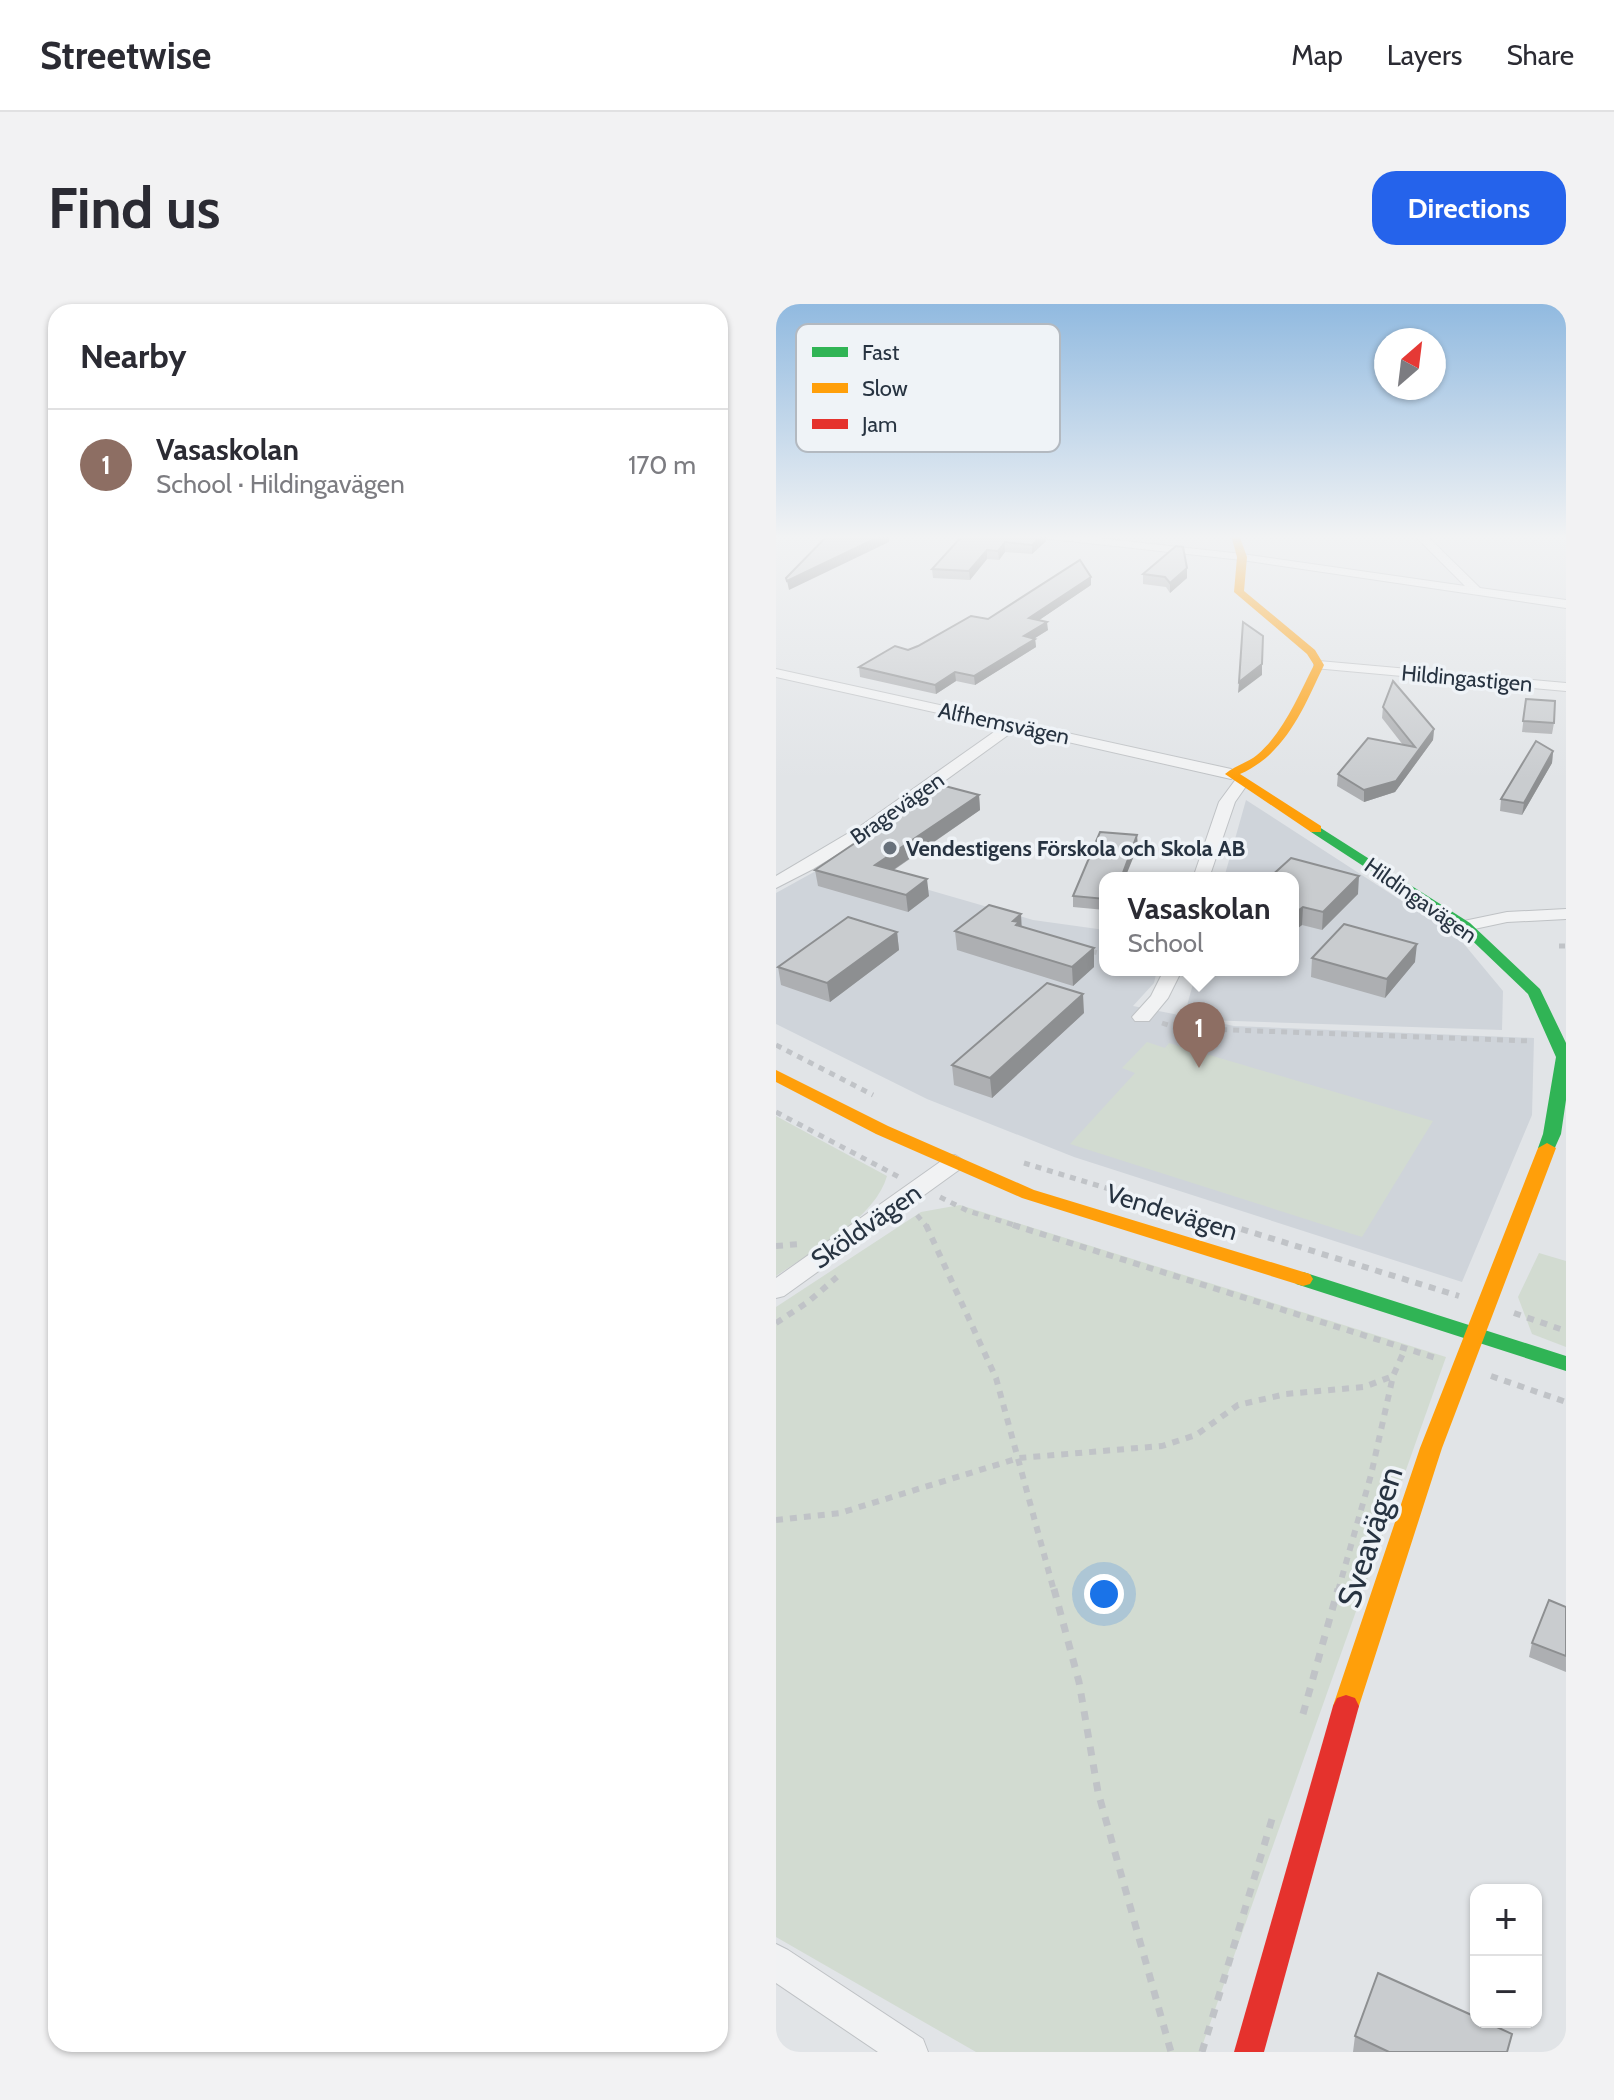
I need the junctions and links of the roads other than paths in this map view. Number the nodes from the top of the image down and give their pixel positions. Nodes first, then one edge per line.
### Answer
1 (1268, 617) edge
2 (1319, 665) junction
3 (776, 673) edge
4 (1566, 687) edge
5 (1013, 725) junction
6 (1236, 778) junction
7 (1203, 872) edge
8 (776, 883) edge
9 (1566, 914) edge
10 (1465, 926) junction
11 (1170, 976) edge
12 (1142, 1017) road end
13 (1562, 1048) edge
14 (776, 1075) edge
15 (955, 1162) junction
16 (776, 1290) edge
17 (1473, 1332) junction
18 (1566, 1364) edge
19 (776, 1962) edge
20 (910, 2052) edge
21 (1249, 2052) edge

1 - 2 street
2 - 4 street, Hildingastigen
2 - 6 street
3 - 5 street, Alfhemsvägen
5 - 6 street, Alfhemsvägen
5 - 8 street, Bragevägen
6 - 7 street
6 - 10 street, Hildingavägen
9 - 10 street
10 - 13 street, Hildingavägen
11 - 12 street
13 - 17 street, Sveavägen
14 - 15 street, Vendevägen
15 - 16 street, Sköldvägen
15 - 17 street, Vendevägen
17 - 18 street, Vendevägen
17 - 21 street, Sveavägen
19 - 20 street

